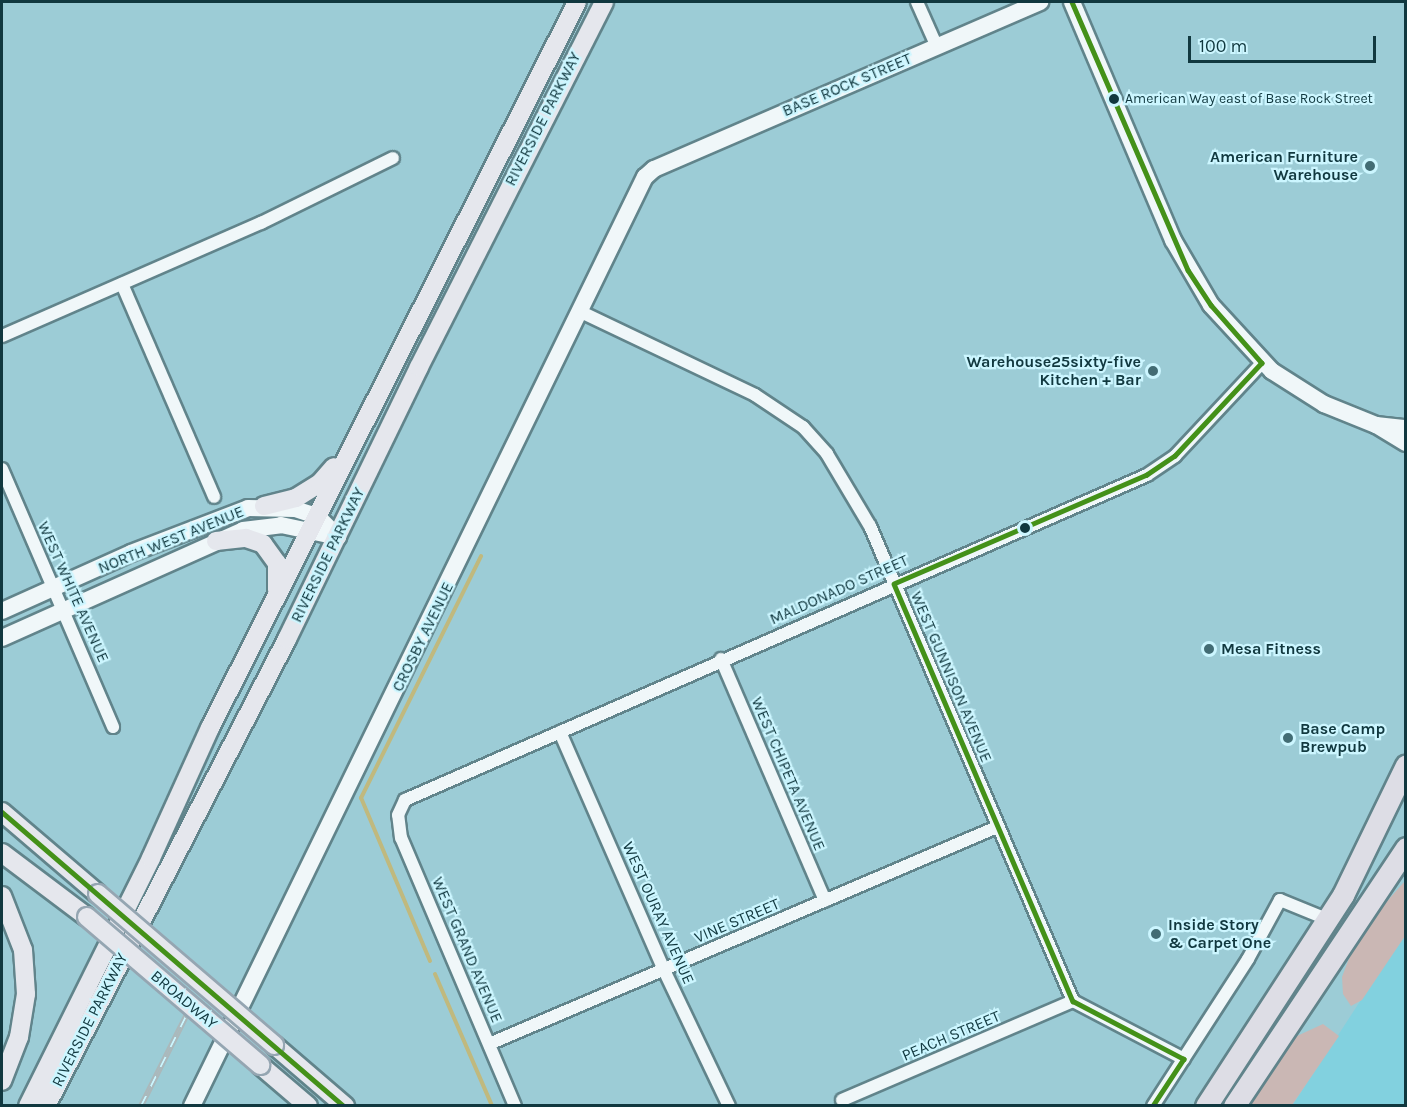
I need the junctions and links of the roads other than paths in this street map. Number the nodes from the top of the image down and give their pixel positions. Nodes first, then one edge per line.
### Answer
1 (577, 2) edge
2 (604, 2) edge
3 (917, 2) edge
4 (1040, 2) edge
5 (1072, 2) edge
6 (936, 46) junction
7 (393, 158) dead end
8 (654, 169) joint
9 (123, 284) junction
10 (579, 311) junction
11 (2, 336) edge
12 (1262, 363) junction
13 (1376, 425) junction
14 (1406, 428) edge
15 (354, 442) junction
16 (1406, 443) edge
17 (2, 469) edge
18 (214, 497) dead end
19 (264, 506) junction
20 (317, 516) junction
21 (308, 533) junction
22 (338, 537) junction
23 (216, 541) junction
24 (894, 584) junction
25 (54, 588) junction
26 (276, 596) junction
27 (64, 610) junction
28 (2, 611) edge
29 (2, 638) edge
30 (721, 659) junction
31 (114, 728) dead end
32 (560, 732) junction
33 (1406, 765) edge
34 (402, 807) joint
35 (2, 812) edge
36 (997, 827) junction
37 (1406, 848) edge
38 (2, 853) edge
39 (2, 896) edge
40 (825, 901) junction
41 (1329, 920) junction
42 (664, 970) junction
43 (1073, 1001) junction
44 (489, 1044) junction
45 (1184, 1059) junction
46 (2, 1081) edge
47 (842, 1100) dead end
48 (28, 1106) edge
49 (46, 1106) edge
50 (192, 1106) edge
51 (308, 1106) edge
52 (345, 1106) edge
53 (515, 1106) edge
54 (729, 1106) edge
55 (1153, 1106) edge
56 (1206, 1106) edge
57 (1234, 1106) edge

1 - 15 main road, RIVERSIDE PARKWAY
2 - 22 main road, RIVERSIDE PARKWAY
3 - 6 street
4 - 6 street, BASE ROCK STREET
5 - 12 street
6 - 8 street, BASE ROCK STREET
7 - 9 street
8 - 10 street, CROSBY AVENUE
9 - 11 street
9 - 18 street
10 - 24 street, WEST GUNNISON AVENUE
10 - 50 street, CROSBY AVENUE
12 - 13 street
12 - 24 street, MALDONADO STREET
13 - 14 street
13 - 16 street
15 - 19 main road
15 - 20 main road, RIVERSIDE PARKWAY
17 - 25 street, WEST WHITE AVENUE
19 - 20 street, NORTH WEST AVENUE
19 - 25 street, NORTH WEST AVENUE
20 - 21 main road, RIVERSIDE PARKWAY
20 - 22 street
21 - 22 street, NORTH WEST AVENUE
21 - 23 street, NORTH WEST AVENUE
21 - 26 main road, RIVERSIDE PARKWAY
22 - 49 main road, RIVERSIDE PARKWAY
23 - 26 main road
23 - 27 street, NORTH WEST AVENUE
24 - 30 street, MALDONADO STREET
24 - 36 street, WEST GUNNISON AVENUE
25 - 27 street, WEST WHITE AVENUE
25 - 28 street, NORTH WEST AVENUE
26 - 48 main road, RIVERSIDE PARKWAY
27 - 29 street, NORTH WEST AVENUE
27 - 31 street, WEST WHITE AVENUE
30 - 32 street, MALDONADO STREET
30 - 40 street, WEST CHIPETA AVENUE
32 - 34 street, MALDONADO STREET
32 - 42 street, WEST OURAY AVENUE
33 - 41 highway
34 - 44 street, WEST GRAND AVENUE
35 - 52 main road, BROADWAY, bridge
36 - 40 street, VINE STREET
36 - 43 street, WEST GUNNISON AVENUE
37 - 57 highway
38 - 51 main road, BROADWAY, bridge
39 - 46 main road
40 - 42 street, VINE STREET
41 - 45 street
41 - 56 highway
42 - 44 street, VINE STREET
42 - 54 street, WEST OURAY AVENUE
43 - 45 street
43 - 47 street, PEACH STREET
44 - 53 street, WEST GRAND AVENUE
45 - 55 street

